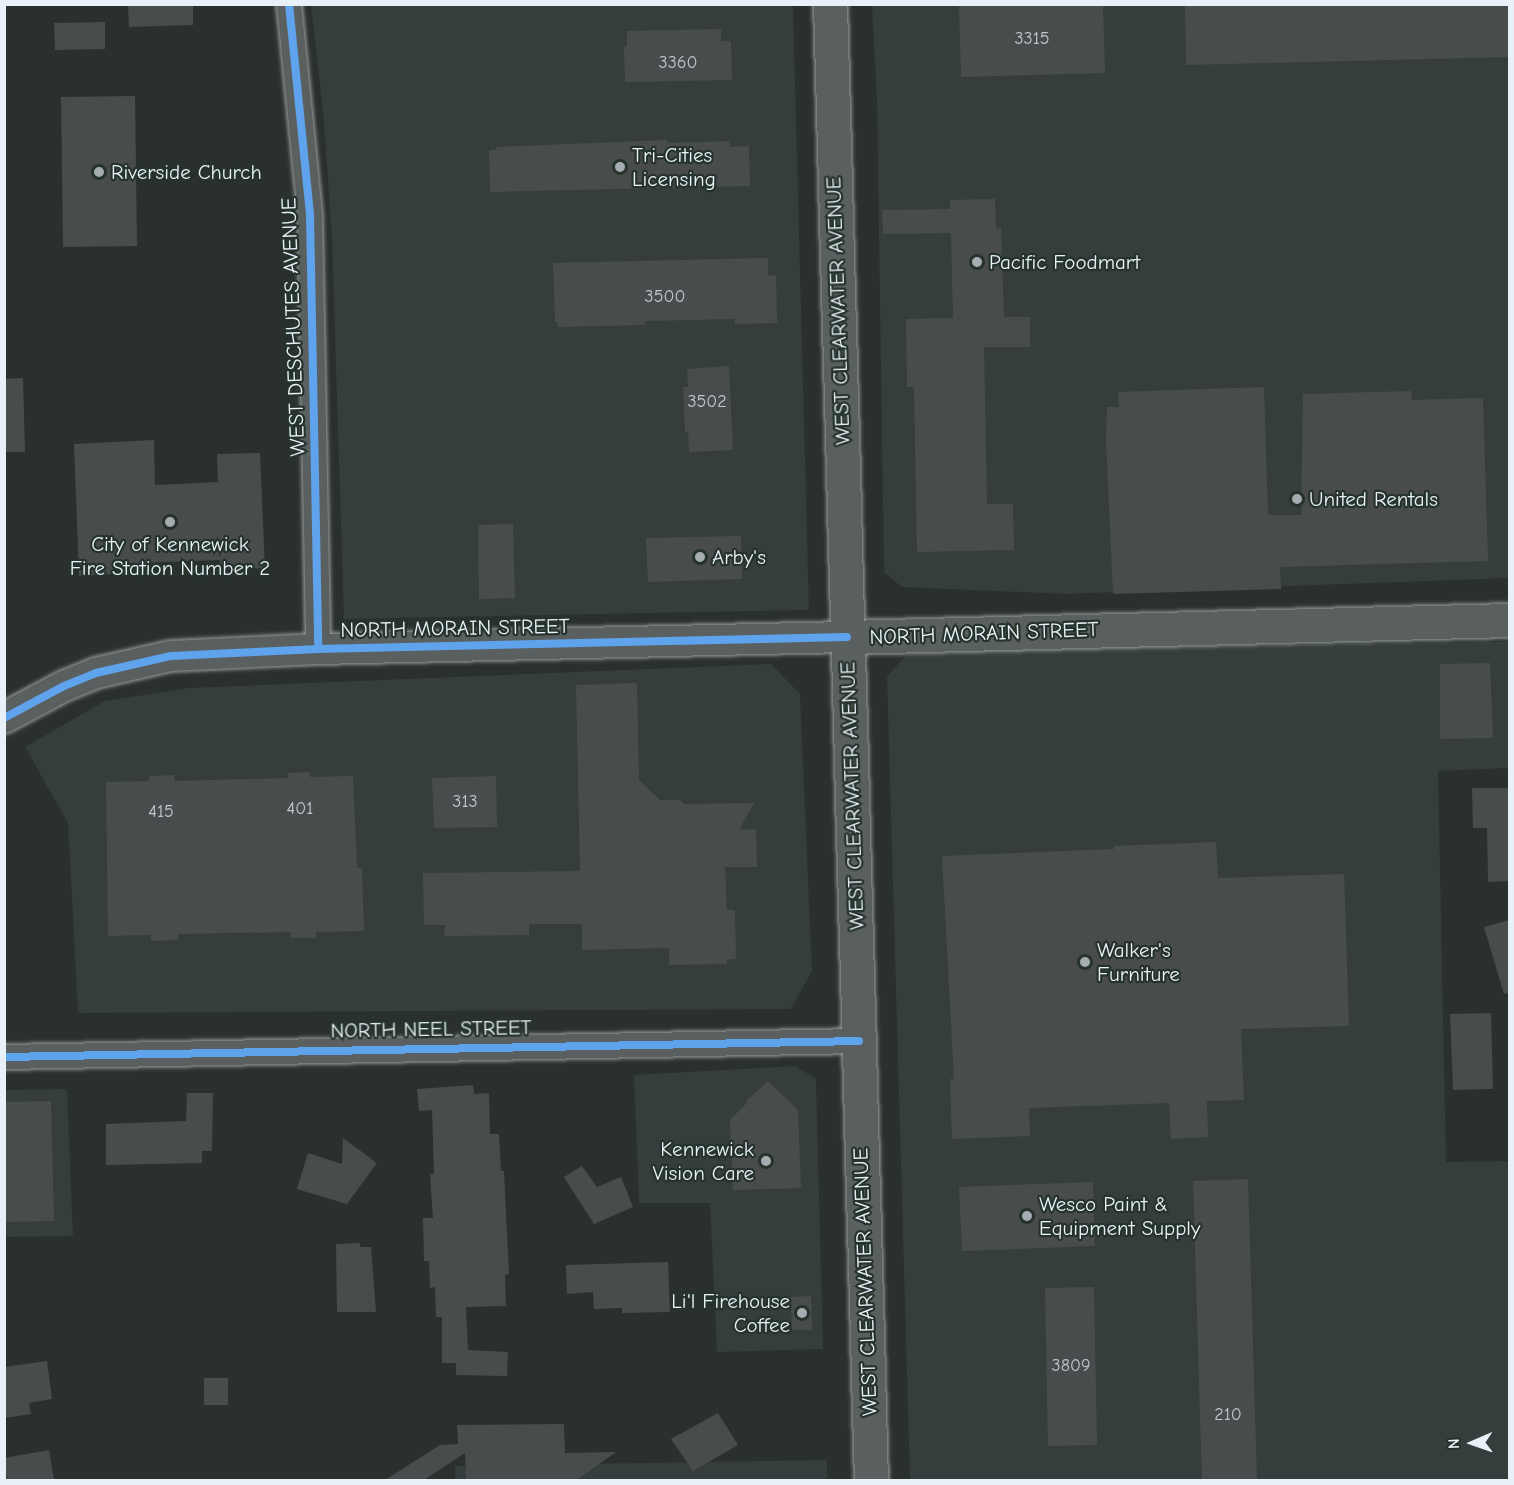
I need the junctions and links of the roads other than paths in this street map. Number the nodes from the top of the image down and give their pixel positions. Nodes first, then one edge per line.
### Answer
1 (289, 4) edge
2 (830, 4) edge
3 (1509, 620) edge
4 (847, 637) junction
5 (318, 648) junction
6 (4, 718) edge
7 (859, 1041) junction
8 (4, 1057) edge
9 (871, 1480) edge

1 - 5 street, WEST DESCHUTES AVENUE
2 - 4 main road, WEST CLEARWATER AVENUE
3 - 4 main road, NORTH MORAIN STREET
4 - 5 street, NORTH MORAIN STREET
4 - 7 main road, WEST CLEARWATER AVENUE
5 - 6 street, NORTH MORAIN STREET
7 - 8 street, NORTH NEEL STREET
7 - 9 main road, WEST CLEARWATER AVENUE

